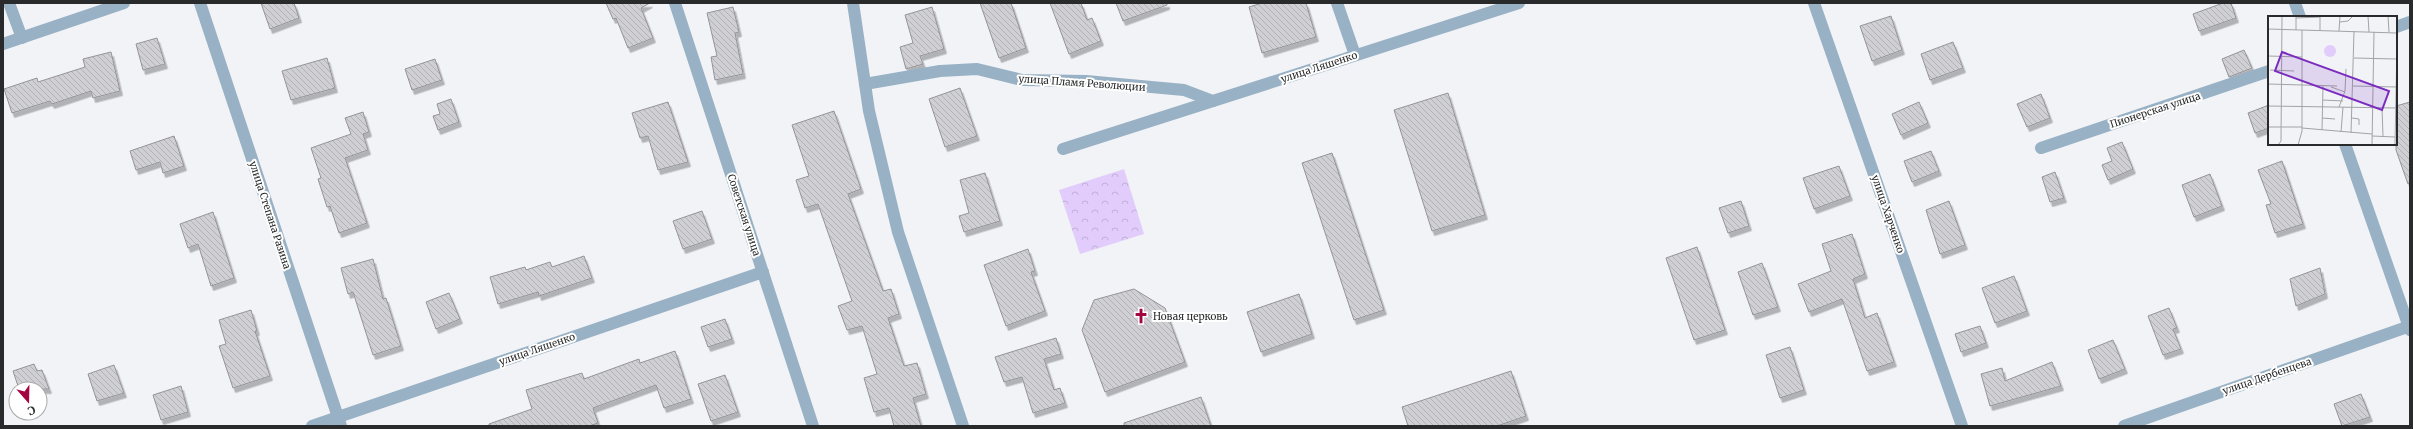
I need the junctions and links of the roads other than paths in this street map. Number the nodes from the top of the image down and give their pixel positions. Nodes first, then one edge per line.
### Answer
1 (9, 3) edge
2 (124, 3) edge
3 (200, 3) edge
4 (674, 3) edge
5 (853, 3) edge
6 (1337, 3) edge
7 (1519, 3) edge
8 (1814, 3) edge
9 (2295, 3) edge
10 (2300, 16) edge
11 (2410, 22) edge
12 (2397, 27) edge
13 (22, 38) junction
14 (3, 44) edge
15 (1355, 56) junction
16 (2268, 71) edge
17 (865, 84) junction
18 (1213, 101) junction
19 (2345, 145) edge
20 (2041, 148) dead end
21 (1063, 149) dead end
22 (763, 272) junction
23 (2410, 327) edge
24 (340, 422) edge
25 (312, 426) edge
26 (813, 426) edge
27 (963, 426) edge
28 (1962, 426) edge
29 (2124, 426) edge

1 - 13 street
2 - 13 street
3 - 24 street, улица Степана Разина
4 - 22 street, Советская улица
5 - 17 street
6 - 15 street
7 - 15 street, улица Ляшенко
8 - 28 street, улица Харченко
9 - 10 street
11 - 12 street
13 - 14 street
15 - 18 street, улица Ляшенко
16 - 20 street, Пионерская улица
17 - 18 street, улица Пламя Революции
17 - 27 street
18 - 21 street, улица Ляшенко
19 - 23 street
22 - 24 street, улица Ляшенко
22 - 26 street, Советская улица
23 - 29 street, улица Дербенцева
24 - 25 street, улица Ляшенко

